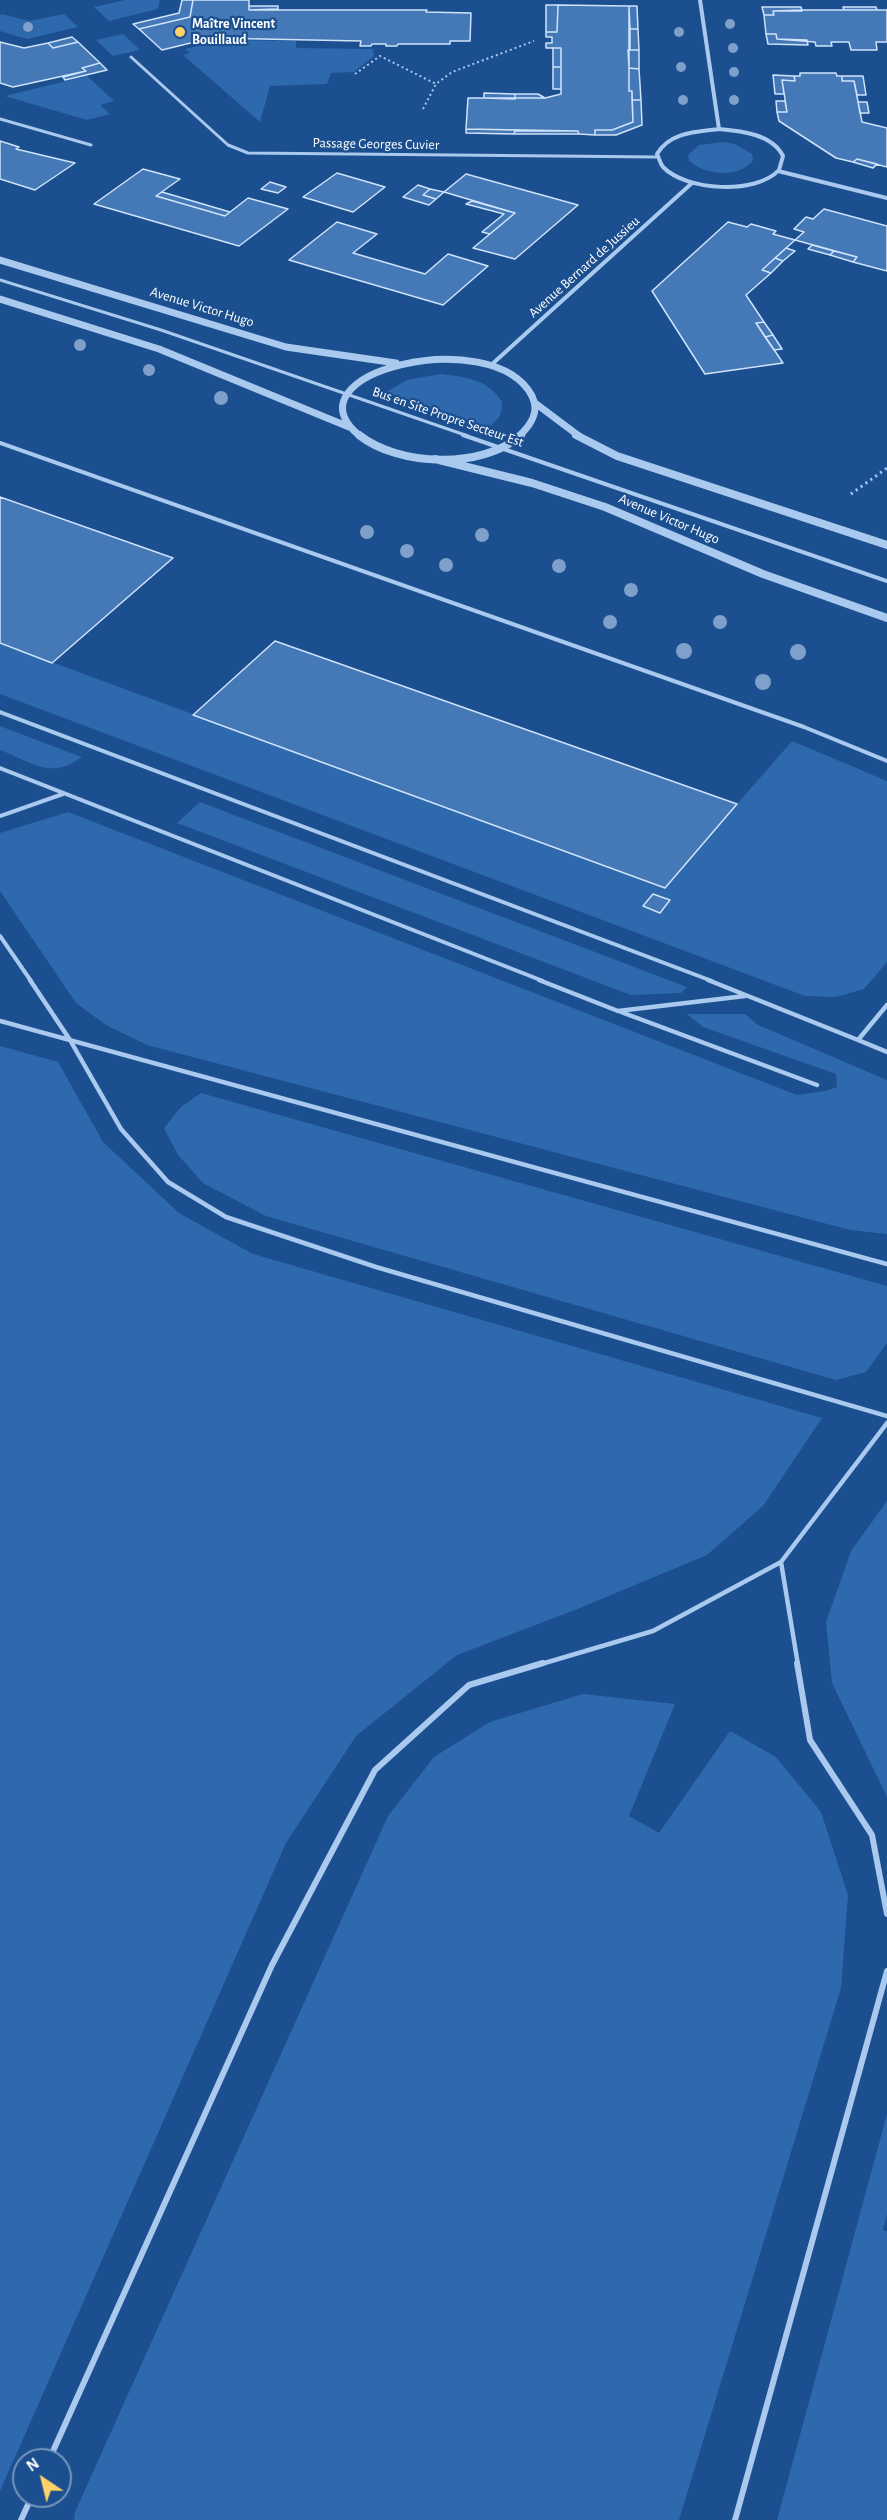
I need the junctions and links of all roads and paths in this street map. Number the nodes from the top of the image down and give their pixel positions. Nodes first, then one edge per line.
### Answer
1 (700, 0) edge
2 (534, 41) dead end
3 (131, 57) dead end
4 (355, 74) dead end
5 (436, 84) junction
6 (423, 109) dead end
7 (0, 119) edge
8 (718, 129) junction
9 (91, 145) dead end
10 (656, 157) junction
11 (778, 171) junction
12 (692, 183) junction
13 (887, 198) edge
14 (0, 260) edge
15 (0, 279) edge
16 (0, 299) edge
17 (399, 364) junction
18 (490, 366) junction
19 (348, 394) junction
20 (535, 403) junction
21 (349, 427) junction
22 (0, 443) edge
23 (502, 447) junction
24 (435, 459) junction
25 (887, 544) edge
26 (887, 581) edge
27 (887, 618) edge
28 (0, 712) edge
29 (887, 760) edge
30 (0, 768) edge
31 (63, 794) junction
32 (0, 816) edge
33 (0, 936) edge
34 (748, 995) junction
35 (887, 1005) edge
36 (618, 1011) junction
37 (0, 1021) edge
38 (70, 1040) junction
39 (858, 1040) junction
40 (887, 1052) edge
41 (817, 1085) dead end
42 (887, 1264) edge
43 (887, 1416) edge
44 (887, 1423) edge
45 (781, 1562) junction
46 (887, 1914) edge
47 (887, 1971) edge
48 (54, 2448) edge
49 (735, 2520) edge

1 - 8 street
2 - 5 path
3 - 10 lane, Passage Georges Cuvier
4 - 5 path
5 - 6 path
7 - 9 lane
8 - 10 street
8 - 11 street
10 - 12 street
11 - 12 street
11 - 13 street
12 - 18 street, Avenue Bernard de Jussieu
14 - 17 street, Avenue Victor Hugo
15 - 19 lane, Bus en Site Propre Secteur Est
16 - 21 street
17 - 18 street
17 - 19 street
18 - 20 street
19 - 21 street
19 - 23 lane, Bus en Site Propre Secteur Est
20 - 23 street
20 - 25 street
21 - 24 street
22 - 29 lane
23 - 24 street
23 - 26 lane, Bus en Site Propre Secteur Est
24 - 27 street, Avenue Victor Hugo
28 - 34 lane
30 - 31 lane
31 - 32 lane
31 - 36 lane
33 - 38 lane
34 - 36 lane
34 - 39 lane
35 - 39 lane
36 - 41 lane
37 - 38 lane
38 - 42 lane
38 - 43 lane
39 - 40 lane
44 - 45 lane
45 - 46 lane
45 - 48 lane
47 - 49 lane

